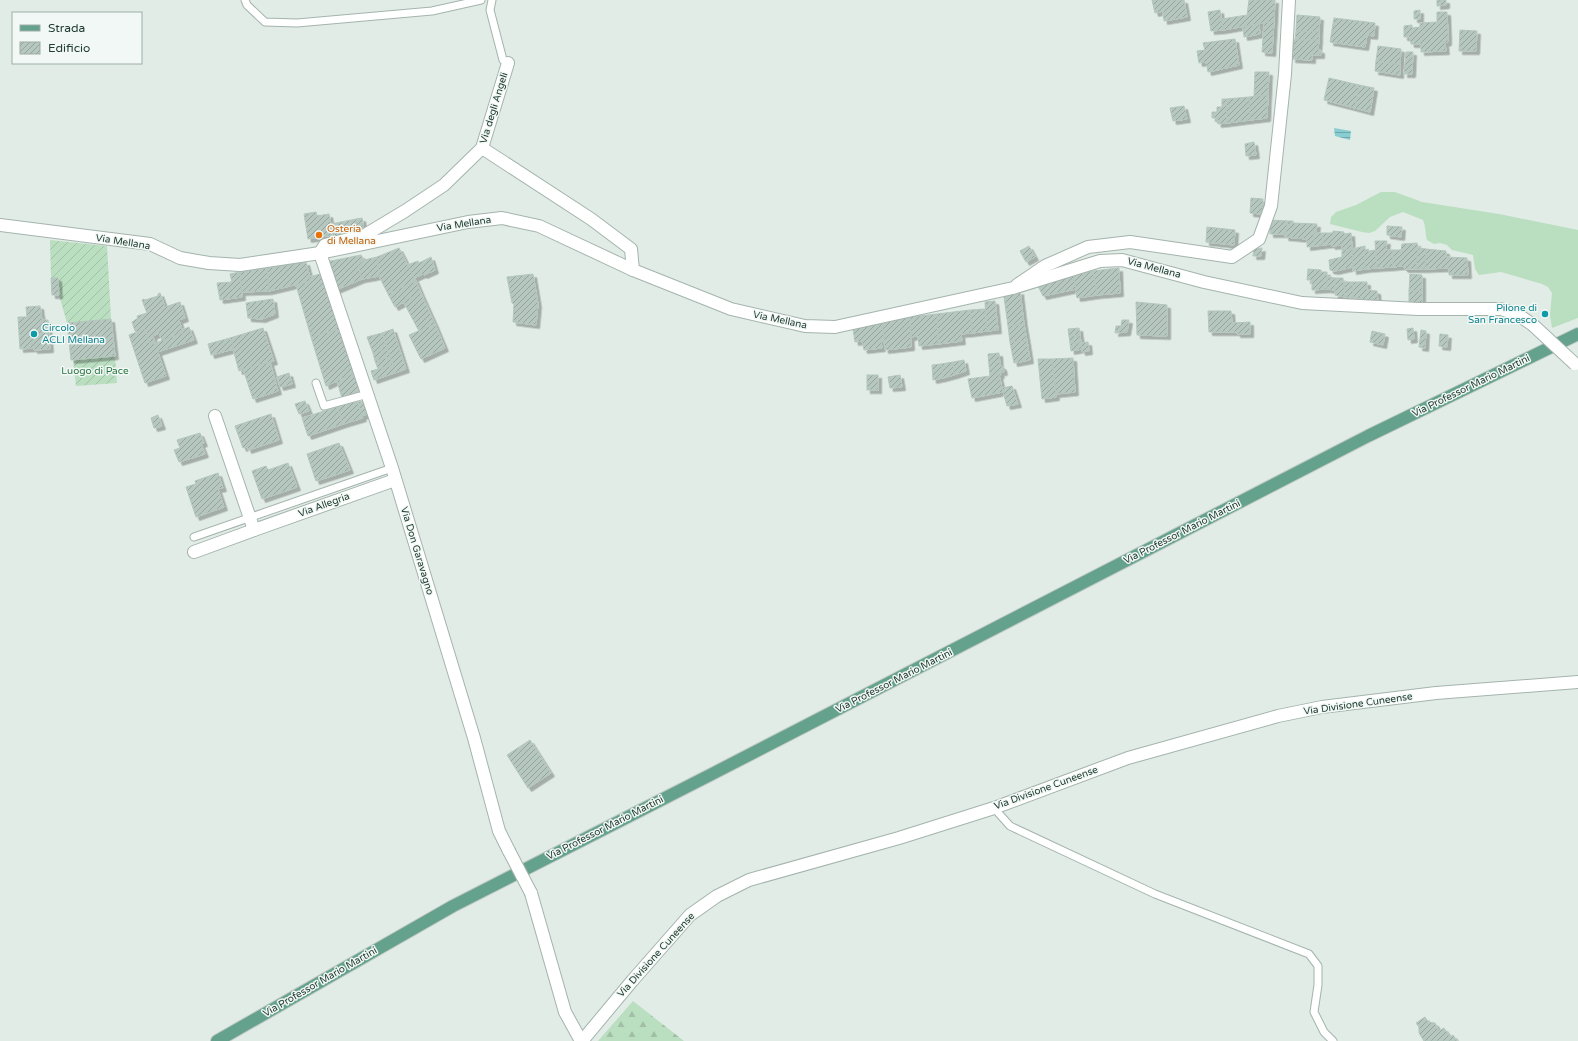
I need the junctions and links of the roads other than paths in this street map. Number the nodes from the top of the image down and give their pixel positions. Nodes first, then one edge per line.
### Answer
1 (245, 0) edge
2 (481, 0) edge
3 (492, 0) edge
4 (1288, 0) edge
5 (508, 63) joint
6 (482, 148) junction
7 (0, 225) edge
8 (320, 253) junction
9 (633, 270) junction
10 (1013, 288) junction
11 (1578, 334) edge
12 (1576, 365) edge
13 (316, 383) dead end
14 (368, 394) junction
15 (215, 416) dead end
16 (392, 468) junction
17 (395, 480) junction
18 (248, 518) junction
19 (254, 530) junction
20 (194, 537) dead end
21 (194, 552) dead end
22 (1578, 682) edge
23 (994, 808) junction
24 (531, 892) joint
25 (217, 1041) edge
26 (582, 1041) edge
27 (1333, 1041) edge

1 - 2 lane
3 - 5 lane
4 - 10 street
5 - 6 street, Via degli Angeli
6 - 8 street, Via degli Angeli
6 - 9 street
7 - 8 street, Via Mellana
8 - 9 street, Via Mellana
8 - 14 street, Via Don Garavagno
9 - 10 street, Via Mellana
10 - 12 street, Via Mellana, bridge
11 - 25 main road, Via Professor Mario Martini
13 - 14 lane
14 - 16 street, Via Don Garavagno
15 - 18 street
16 - 17 street, Via Don Garavagno
16 - 18 lane
17 - 19 street, Via Allegria
17 - 24 street, Via Don Garavagno, bridge
18 - 19 street
18 - 20 lane
19 - 21 street, Via Allegria
22 - 23 street, Via Divisione Cuneense
23 - 26 street, Via Divisione Cuneense
23 - 27 lane
24 - 26 street, Via Divisione Cuneense

